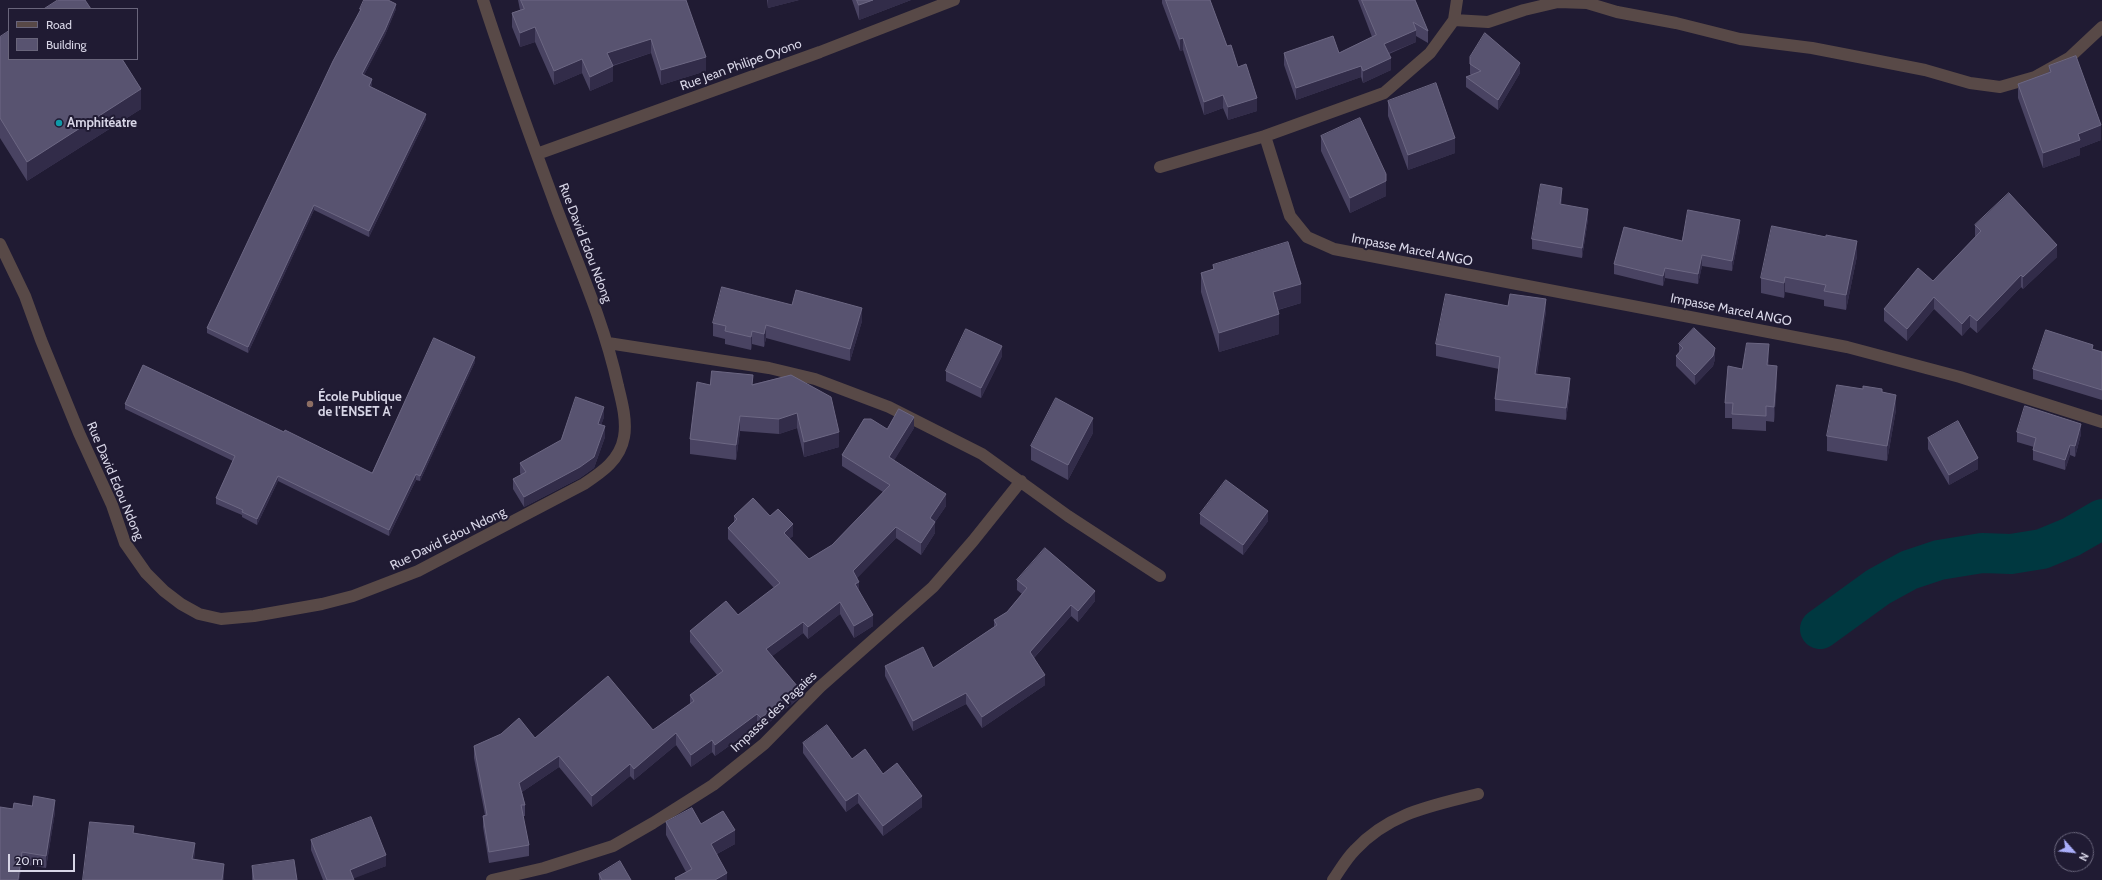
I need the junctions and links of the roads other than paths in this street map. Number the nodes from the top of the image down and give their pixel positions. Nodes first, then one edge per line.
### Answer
1 (483, 0) edge
2 (954, 0) edge
3 (1457, 0) edge
4 (1454, 20) junction
5 (2102, 27) edge
6 (1265, 136) junction
7 (537, 154) junction
8 (1160, 167) dead end
9 (0, 244) edge
10 (608, 343) junction
11 (2102, 422) edge
12 (1021, 481) junction
13 (1160, 576) dead end
14 (1478, 794) dead end
15 (492, 880) edge
16 (1333, 880) edge

1 - 7 street, Rue David Edou Ndong
2 - 7 street, Rue Jean Philipe Oyono
3 - 4 street
4 - 5 street
4 - 6 street
6 - 8 street
6 - 11 street, Impasse Marcel ANGO
7 - 10 street, Rue David Edou Ndong
9 - 10 street, Rue David Edou Ndong
10 - 12 street
12 - 13 street
12 - 15 street, Impasse des Pagaies
14 - 16 street

